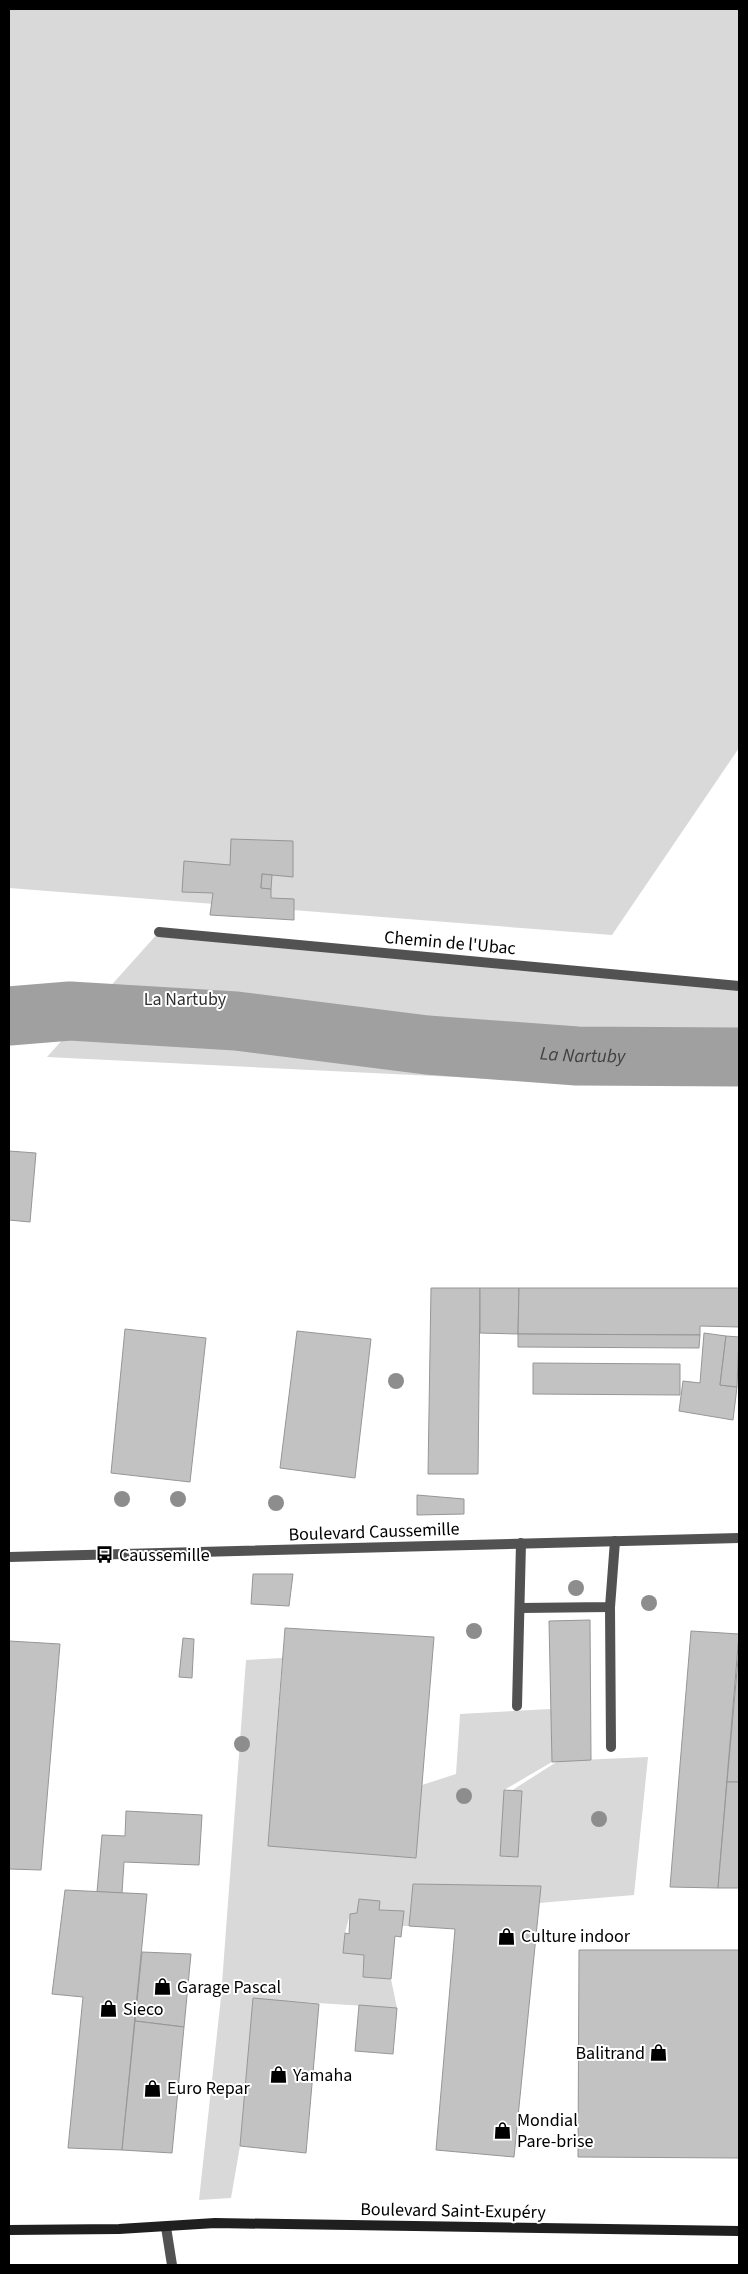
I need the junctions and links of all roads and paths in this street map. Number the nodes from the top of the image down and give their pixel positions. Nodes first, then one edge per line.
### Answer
1 (159, 932) dead end
2 (739, 986) edge
3 (739, 1538) edge
4 (615, 1541) junction
5 (521, 1543) junction
6 (9, 1557) edge
7 (610, 1607) junction
8 (520, 1608) junction
9 (517, 1706) dead end
10 (611, 1747) dead end
11 (166, 2227) junction
12 (9, 2230) edge
13 (739, 2231) edge
14 (172, 2265) edge

1 - 2 street, Chemin de l'Ubac
3 - 4 street, Boulevard Caussemille
4 - 5 street, Boulevard Caussemille
4 - 7 street
5 - 6 street, Boulevard Caussemille
5 - 8 street
7 - 8 street
7 - 10 street
8 - 9 street
11 - 12 main road, Boulevard Saint-Exupéry
11 - 13 main road, Boulevard Saint-Exupéry
11 - 14 street

